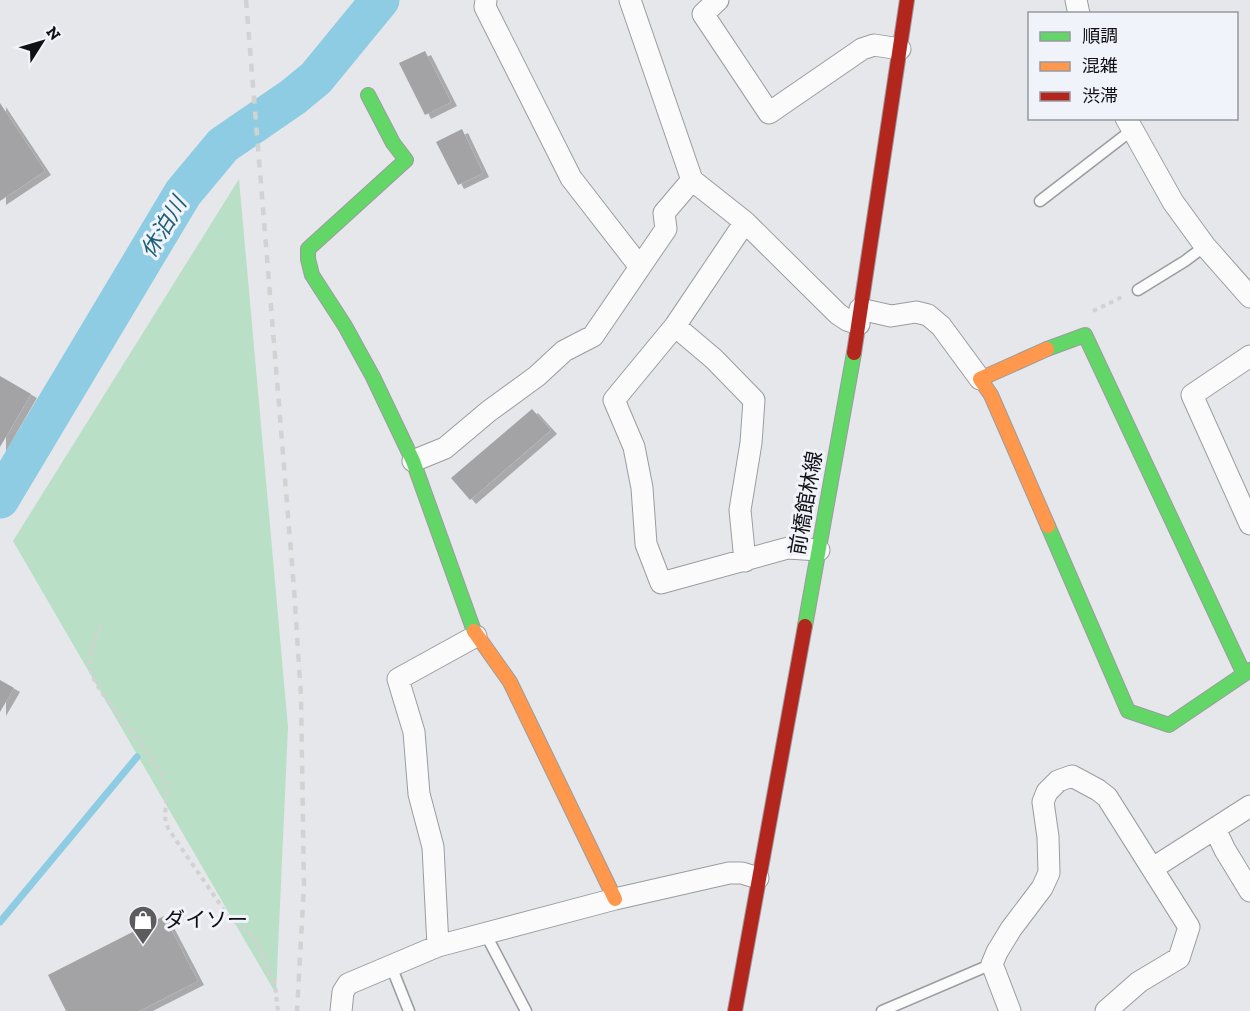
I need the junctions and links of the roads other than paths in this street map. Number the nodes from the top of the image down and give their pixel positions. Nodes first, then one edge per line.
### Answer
1 (486, 0) edge
2 (630, 0) edge
3 (718, 0) edge
4 (908, 0) edge
5 (900, 49) junction
6 (368, 95) dead end
7 (1129, 124) edge
8 (692, 180) junction
9 (1040, 201) dead end
10 (745, 222) junction
11 (1204, 246) junction
12 (640, 267) junction
13 (1138, 290) road end
14 (1250, 297) edge
15 (860, 317) junction
16 (675, 326) junction
17 (1250, 356) edge
18 (980, 379) junction
19 (413, 460) junction
20 (1250, 524) edge
21 (819, 550) junction
22 (745, 561) junction
23 (476, 636) junction
24 (1247, 672) edge
25 (1250, 806) edge
26 (1215, 829) junction
27 (1153, 867) junction
28 (758, 878) junction
29 (1250, 891) edge
30 (615, 899) junction
31 (485, 933) junction
32 (438, 946) junction
33 (992, 964) junction
34 (391, 966) junction
35 (341, 1011) edge
36 (409, 1011) edge
37 (526, 1011) edge
38 (735, 1011) edge
39 (882, 1011) edge
40 (1010, 1011) edge
41 (1106, 1011) edge

1 - 12 street
2 - 8 street
3 - 5 street
4 - 5 street, 前橋館林線
5 - 15 street, 前橋館林線
6 - 19 street
7 - 9 lane
7 - 11 street
8 - 10 street
8 - 12 street
10 - 15 street
10 - 16 street
11 - 13 lane
11 - 14 street
12 - 19 street
15 - 18 street
15 - 21 street, 前橋館林線
16 - 22 street
16 - 22 street
17 - 20 street
18 - 24 street
18 - 24 street
19 - 23 street
21 - 22 street
21 - 28 street, 前橋館林線
23 - 30 street
23 - 32 street
25 - 26 street
26 - 27 street
26 - 29 street
27 - 33 street
27 - 41 street
28 - 30 street
28 - 38 street, 前橋館林線
30 - 31 street
31 - 32 street
31 - 37 lane
32 - 34 street
33 - 39 lane
33 - 40 street
34 - 35 street
34 - 36 lane

